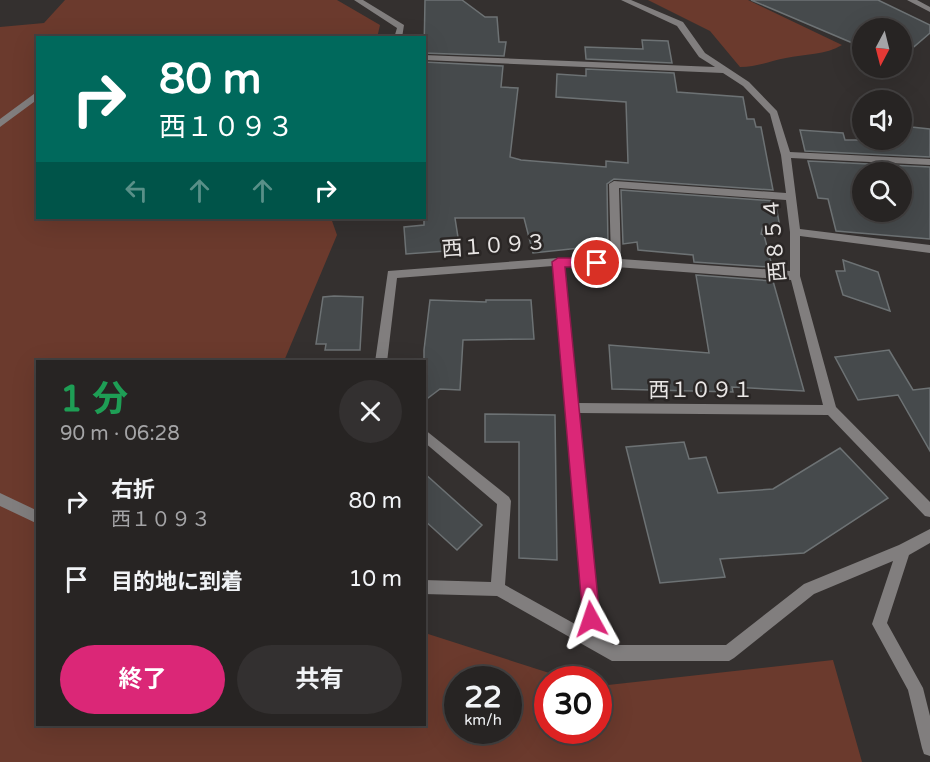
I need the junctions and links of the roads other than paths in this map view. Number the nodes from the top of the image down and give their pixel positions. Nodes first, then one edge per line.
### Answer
1 (357, 0) edge
2 (625, 0) edge
3 (911, 0) edge
4 (930, 10) edge
5 (399, 36) edge
6 (426, 57) edge
7 (724, 70) junction
8 (36, 96) edge
9 (0, 124) edge
10 (786, 154) junction
11 (930, 162) edge
12 (791, 197) junction
13 (795, 232) junction
14 (930, 249) edge
15 (558, 262) junction
16 (616, 263) junction
17 (795, 276) junction
18 (381, 360) edge
19 (572, 408) junction
20 (831, 410) junction
21 (426, 436) edge
22 (0, 499) edge
23 (930, 511) edge
24 (36, 517) edge
25 (930, 536) edge
26 (904, 550) junction
27 (426, 587) edge
28 (498, 589) junction
29 (593, 642) junction
30 (930, 748) edge

1 - 5 street
2 - 7 street, 西８５４
3 - 4 street
6 - 7 street
7 - 10 street, 西８５４
8 - 9 street
10 - 11 street
10 - 12 street, 西８５４
12 - 13 street, 西８５４
12 - 16 street
13 - 14 street
13 - 17 street, 西８５４
15 - 16 street, 西１０９３
15 - 18 street, 西１０９３
15 - 19 street
16 - 17 street, 西１０９３
17 - 20 street, 西８５４
19 - 20 street, 西１０９１
19 - 29 street
20 - 23 street, 西８５４
21 - 28 street
22 - 24 street
25 - 26 street
26 - 29 street
26 - 30 street
27 - 28 street
28 - 29 street

